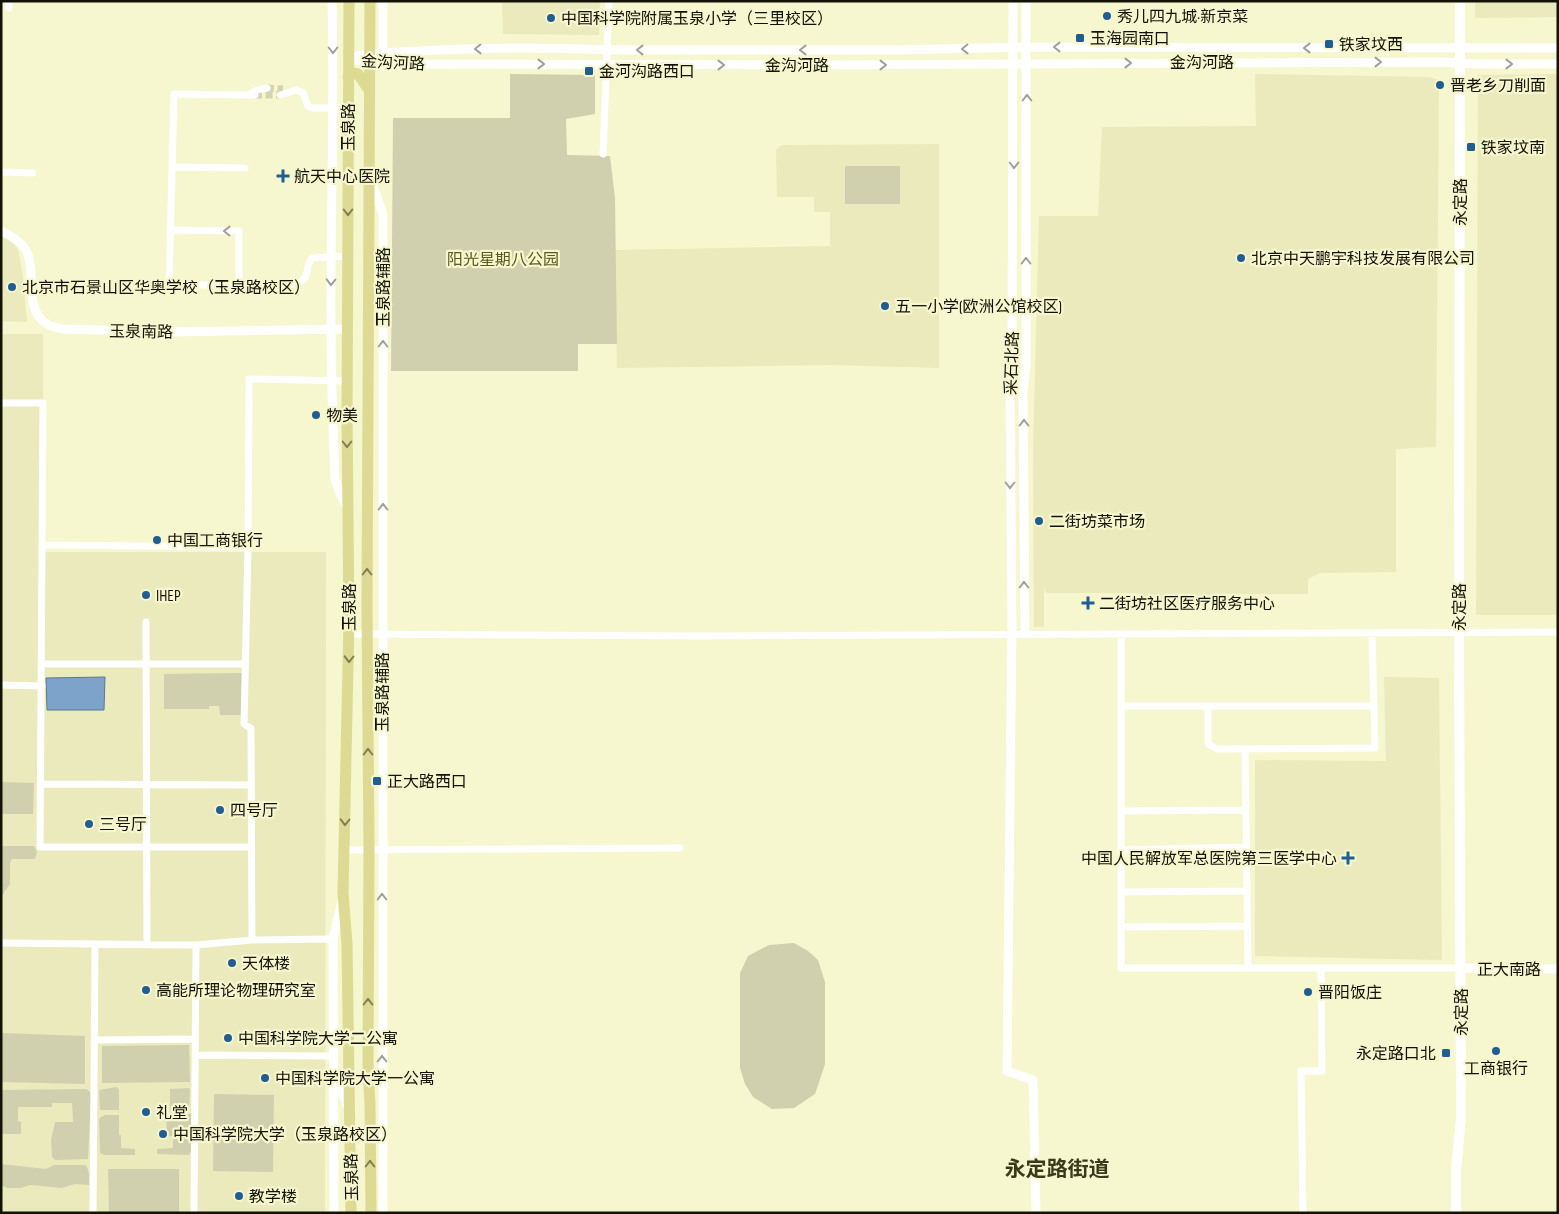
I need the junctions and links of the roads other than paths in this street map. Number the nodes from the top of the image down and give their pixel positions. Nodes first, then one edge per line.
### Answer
1 (332, 1) edge
2 (383, 1) edge
3 (610, 1) edge
4 (1013, 1) edge
5 (1026, 1) edge
6 (1460, 1) edge
7 (349, 2) edge
8 (370, 6) edge
9 (1460, 47) junction
10 (1014, 48) junction
11 (1026, 48) junction
12 (1558, 48) edge
13 (609, 50) junction
14 (383, 53) junction
15 (348, 58) junction
16 (370, 58) junction
17 (1460, 63) junction
18 (1014, 64) junction
19 (1027, 64) junction
20 (1558, 64) edge
21 (608, 65) junction
22 (348, 77) junction
23 (268, 88) tunnel mouth
24 (369, 90) junction
25 (285, 92) tunnel mouth
26 (333, 108) junction
27 (348, 108) junction
28 (603, 154) dead end
29 (172, 167) junction
30 (245, 168) dead end
31 (1, 172) edge
32 (33, 173) dead end
33 (368, 173) junction
34 (1, 230) edge
35 (170, 230) junction
36 (332, 256) junction
37 (348, 256) junction
38 (239, 285) junction
39 (348, 329) junction
40 (331, 330) junction
41 (332, 380) junction
42 (347, 381) junction
43 (1, 403) edge
44 (347, 507) junction
45 (42, 545) junction
46 (248, 547) junction
47 (367, 607) junction
48 (349, 608) junction
49 (146, 622) dead end
50 (1558, 632) edge
51 (1372, 633) junction
52 (1459, 633) junction
53 (349, 634) junction
54 (367, 634) junction
55 (382, 634) junction
56 (1011, 634) junction
57 (1025, 634) junction
58 (1120, 634) junction
59 (42, 664) junction
60 (146, 664) junction
61 (245, 664) junction
62 (1, 686) edge
63 (42, 686) junction
64 (1121, 706) junction
65 (1208, 706) junction
66 (1374, 706) junction
67 (1245, 749) junction
68 (40, 784) junction
69 (146, 784) junction
70 (250, 785) junction
71 (1246, 810) junction
72 (1121, 811) junction
73 (146, 847) junction
74 (250, 847) junction
75 (1246, 847) junction
76 (680, 848) dead end
77 (344, 850) junction
78 (369, 850) junction
79 (382, 850) junction
80 (1121, 850) junction
81 (1247, 891) junction
82 (1121, 892) junction
83 (343, 893) junction
84 (1247, 926) junction
85 (1122, 927) junction
86 (333, 939) junction
87 (252, 940) junction
88 (1, 943) edge
89 (94, 945) junction
90 (147, 945) junction
91 (196, 945) junction
92 (1248, 968) junction
93 (1321, 968) junction
94 (1461, 968) junction
95 (1558, 969) edge
96 (196, 1039) junction
97 (94, 1040) junction
98 (196, 1055) junction
99 (334, 1056) junction
100 (334, 1073) junction
101 (349, 1108) junction
102 (93, 1213) edge
103 (194, 1213) edge
104 (334, 1213) edge
105 (351, 1213) edge
106 (371, 1213) edge
107 (383, 1213) edge
108 (1036, 1213) edge
109 (1303, 1213) edge
110 (1456, 1213) edge

1 -> 26 street
2 - 14 street
3 - 13 street
4 - 10 street, 采石北路
5 - 11 street, 采石北路
6 - 9 main road, 永定路
7 - 8 main road
7 - 15 main road, 玉泉路
8 - 16 main road, 玉泉路
9 -> 11 street, 金沟河路
9 - 12 street, 金沟河路
9 - 17 main road, 永定路
10 - 11 street, 金沟河路
10 -> 13 street, 金沟河路
10 - 18 street, 采石北路
11 - 19 street, 采石北路
13 -> 14 street, 金沟河路
13 - 21 street
14 - 16 street, 金沟河路
15 - 16 street, 金沟河路
15 - 22 main road, 玉泉路
16 -> 21 street, 金沟河路
16 - 24 main road, 玉泉路
19 -> 17 street, 金沟河路
17 -> 20 street, 金沟河路
17 - 52 main road, 永定路
18 - 19 street, 金沟河路
21 -> 18 street, 金沟河路
18 -> 56 street, 采石北路
57 -> 19 street, 采石北路
21 - 28 street
22 - 24 main road
22 - 27 main road, 玉泉路
23 - 29 street
24 - 33 main road, 玉泉路
25 - 26 street
26 - 27 street
26 - 36 street
27 -> 37 main road, 玉泉路
29 - 30 street
29 - 35 street
31 - 32 street
47 -> 33 main road, 玉泉路
55 -> 33 street, 玉泉路辅路
34 - 40 street, 玉泉南路
38 -> 35 street
35 - 38 street
36 - 37 street
36 - 38 street
36 -> 40 street
37 - 39 main road, 玉泉路
39 - 40 street, 玉泉南路
39 - 42 main road, 玉泉路
40 - 41 street
41 - 42 street
41 - 44 street
41 - 46 street
42 -> 44 main road, 玉泉路
43 - 45 street
44 - 48 main road, 玉泉路
45 - 46 street
45 - 59 street
46 - 61 street
47 - 48 main road
47 - 54 main road, 玉泉路
48 - 53 main road, 玉泉路
49 - 60 street
50 - 52 street
51 - 52 street
51 - 58 street
51 - 66 street
52 - 94 main road, 永定路
53 - 54 street
53 -> 77 main road, 玉泉路
54 - 55 street
78 -> 54 main road, 玉泉路
55 - 56 street
55 - 79 street, 玉泉路辅路
56 - 57 street
56 - 108 street, 采石北路
57 - 58 street
58 - 64 street
59 - 60 street
59 - 63 street
60 - 61 street
60 - 69 street
61 - 70 street
62 - 63 street
63 - 68 street
64 - 65 street
64 - 72 street
65 - 66 street
65 - 67 street
66 - 67 street
67 - 71 street
68 - 69 street
68 - 73 street
69 - 70 street
69 - 73 street
70 - 74 street
71 - 72 street
71 - 75 street
72 - 80 street
73 - 74 street
73 - 90 street
74 - 87 street
75 - 80 street
75 - 81 street
76 - 79 street
77 - 78 street
77 - 83 main road, 玉泉路
78 - 79 street
106 -> 78 main road, 玉泉路
107 -> 79 street, 玉泉路辅路
80 - 82 street
81 - 82 street
81 - 84 street
82 - 85 street
83 - 86 street
83 - 101 main road, 玉泉路
84 - 85 street
84 - 92 street
85 - 92 street
86 - 87 street
86 - 99 street
87 - 91 street
88 - 89 street
89 - 90 street
89 - 97 street
90 - 91 street
91 - 96 street
92 - 93 street
93 - 94 street
93 - 109 street
94 - 95 street, 正大南路
94 - 110 main road, 永定路
96 - 97 street
96 - 98 street
97 - 102 street
98 - 99 street
98 - 103 street
99 - 100 street
100 - 101 street
100 - 104 street
101 - 105 main road, 玉泉路

